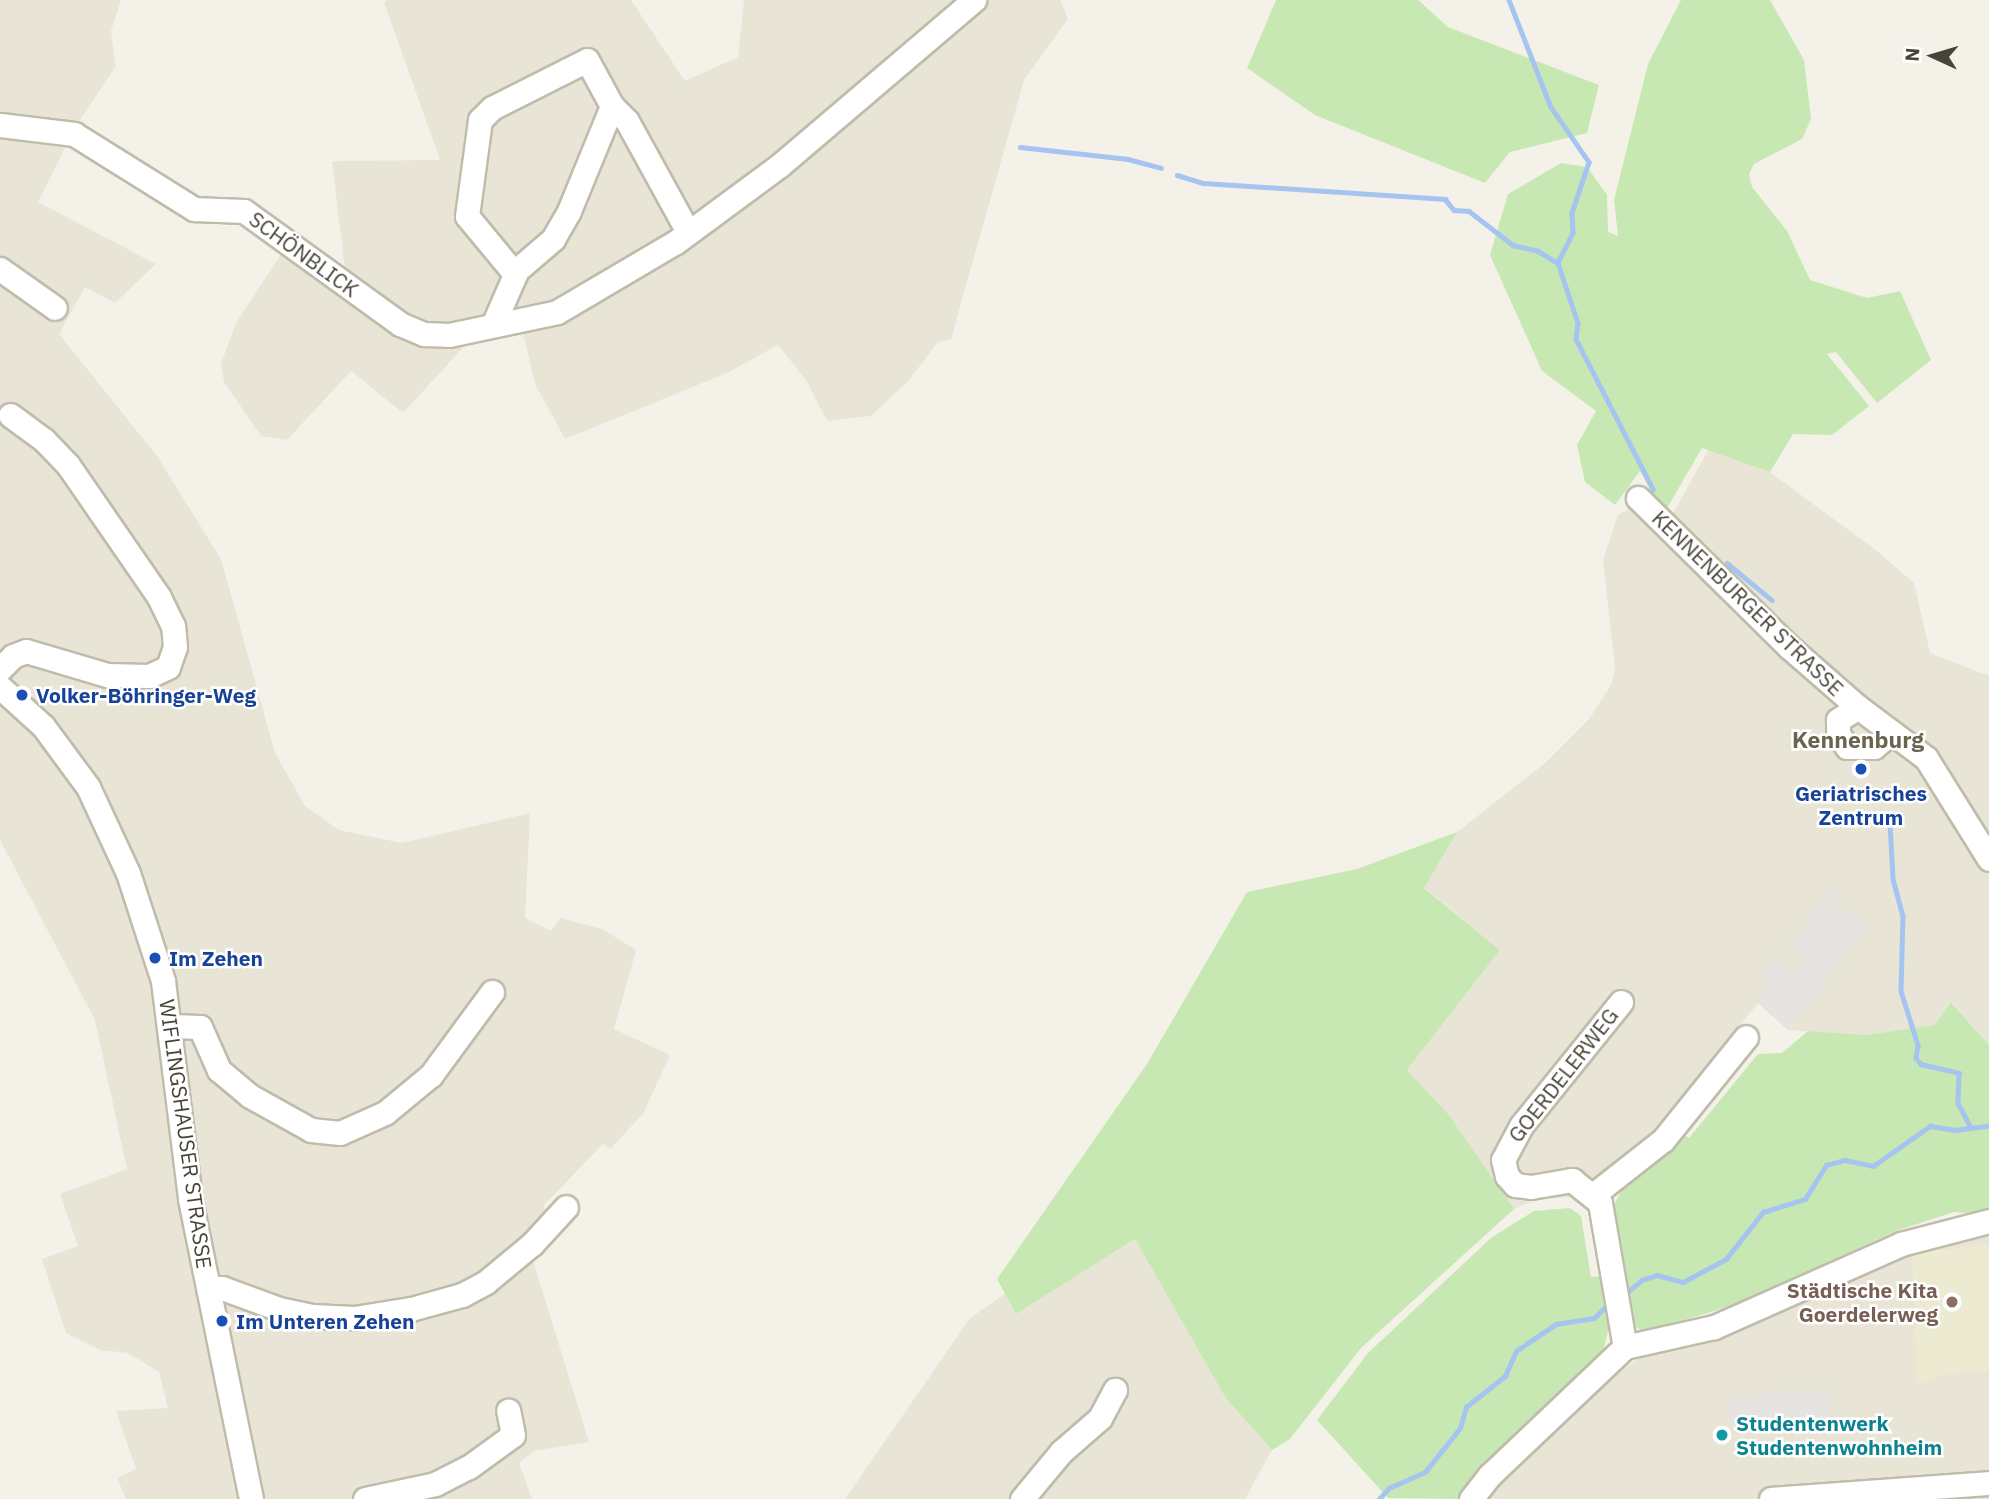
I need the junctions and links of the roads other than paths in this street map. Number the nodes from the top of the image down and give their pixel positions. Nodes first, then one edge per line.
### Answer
1 (974, 0) edge
2 (612, 106) junction
3 (0, 125) edge
4 (688, 232) junction
5 (0, 269) edge
6 (515, 274) junction
7 (55, 307) dead end
8 (493, 325) junction
9 (10, 415) dead end
10 (1638, 498) dead end
11 (0, 669) edge
12 (0, 687) edge
13 (1858, 707) junction
14 (1892, 732) junction
15 (1989, 859) edge
16 (492, 992) dead end
17 (1621, 1002) dead end
18 (172, 1026) junction
19 (1746, 1037) dead end
20 (1593, 1195) junction
21 (566, 1208) dead end
22 (1989, 1222) edge
23 (208, 1288) junction
24 (1625, 1347) junction
25 (1115, 1390) dead end
26 (508, 1410) dead end
27 (1989, 1483) edge
28 (251, 1499) edge
29 (365, 1499) edge
30 (1022, 1499) edge
31 (1471, 1499) edge
32 (1771, 1499) edge

1 - 4 street, SCHÖNBLICK
2 - 4 street
2 - 6 street
2 - 6 street
3 - 8 street, SCHÖNBLICK
4 - 8 street, SCHÖNBLICK
5 - 7 street
6 - 8 street
9 - 11 street
10 - 13 street, KENNENBURGER STRASSE
12 - 18 street, WIFLINGSHAUSER STRASSE
13 - 14 street, KENNENBURGER STRASSE
13 - 14 street, KENNENBURGER STRASSE
14 - 15 street, KENNENBURGER STRASSE
16 - 18 street
17 - 20 street, GOERDELERWEG
18 - 23 street, WIFLINGSHAUSER STRASSE
19 - 20 street
20 - 24 street
21 - 23 street
22 - 24 street
23 - 28 street, WIFLINGSHAUSER STRASSE
24 - 31 street
25 - 30 street
26 - 29 street
27 - 32 street

